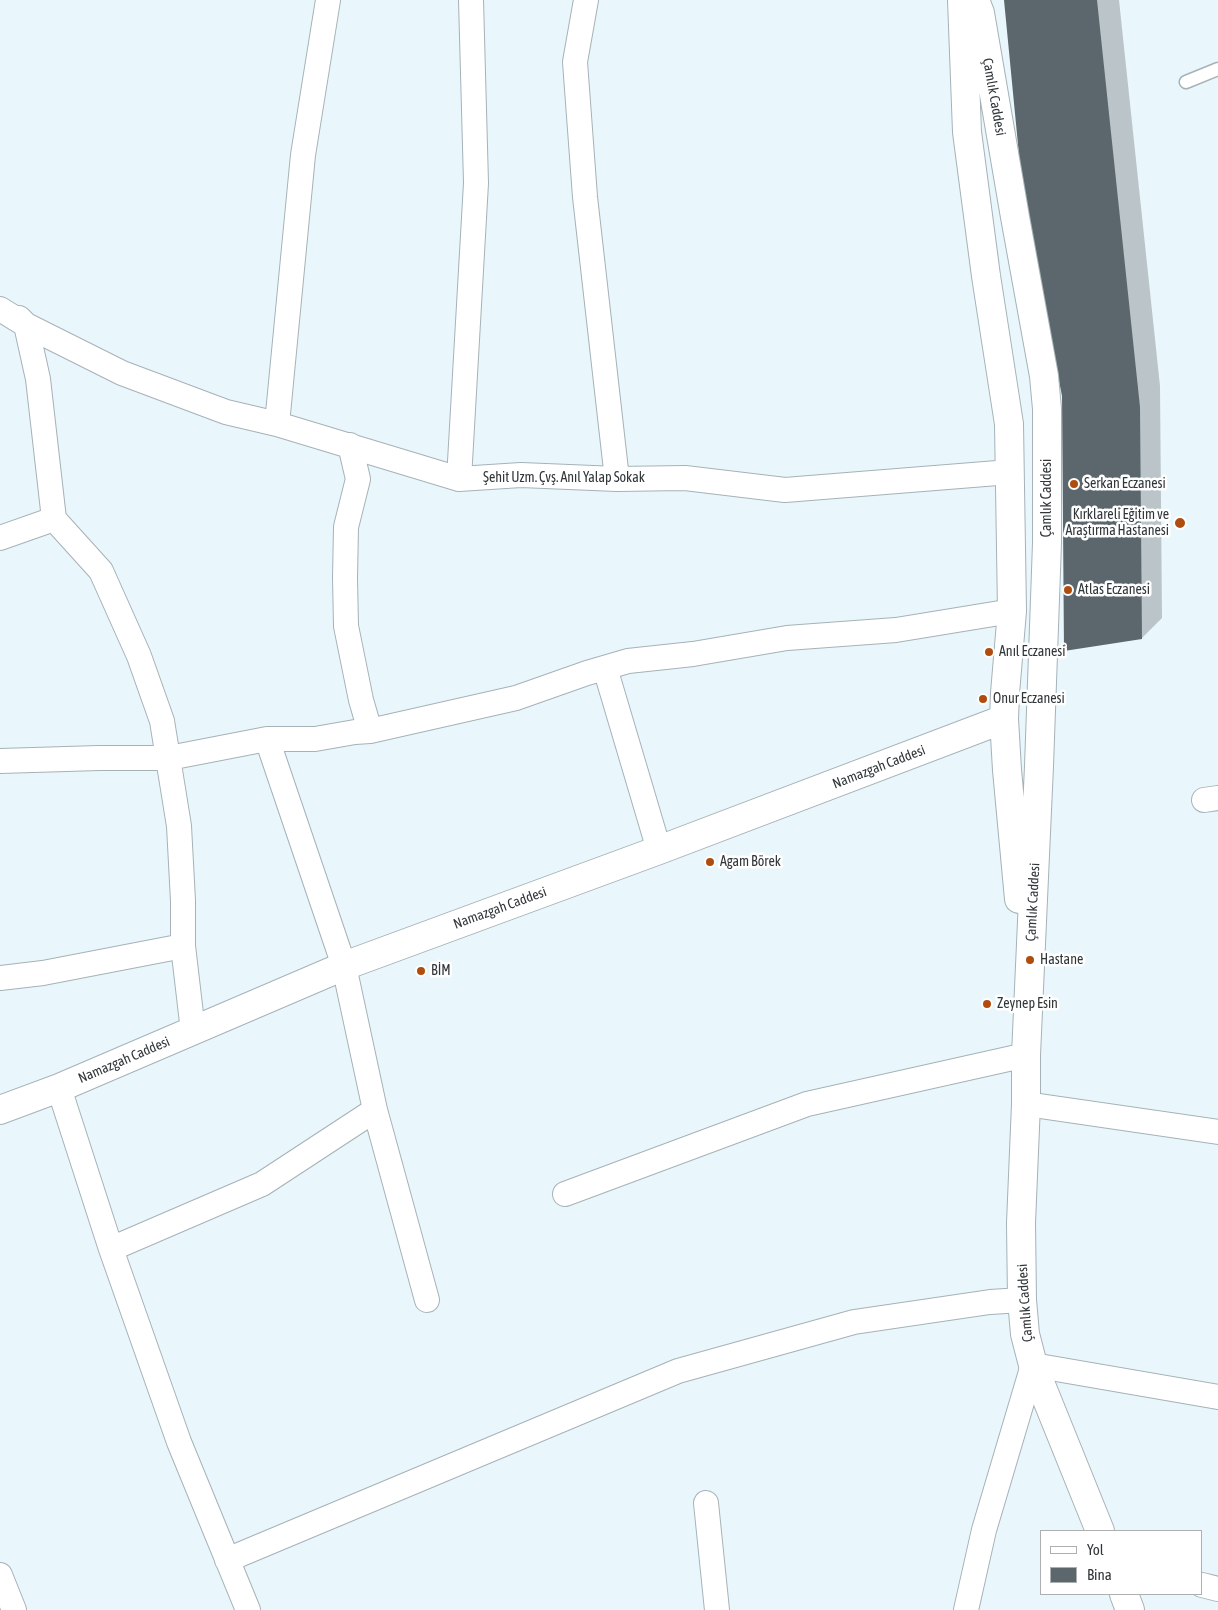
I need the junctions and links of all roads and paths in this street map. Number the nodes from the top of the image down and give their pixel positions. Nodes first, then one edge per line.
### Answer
1 (328, 0) edge
2 (471, 0) edge
3 (586, 0) edge
4 (962, 0) edge
5 (975, 0) edge
6 (1218, 69) edge
7 (1186, 82) dead end
8 (0, 299) edge
9 (0, 309) edge
10 (26, 325) junction
11 (277, 424) junction
12 (350, 445) junction
13 (1010, 472) junction
14 (459, 479) junction
15 (617, 479) junction
16 (54, 519) junction
17 (0, 538) edge
18 (1012, 611) junction
19 (605, 668) junction
20 (1004, 719) junction
21 (370, 731) junction
22 (267, 739) junction
23 (169, 758) junction
24 (0, 761) edge
25 (659, 850) junction
26 (183, 946) junction
27 (344, 966) junction
28 (0, 978) edge
29 (1028, 1002) junction
30 (193, 1031) junction
31 (1026, 1055) junction
32 (59, 1088) junction
33 (1026, 1104) junction
34 (0, 1110) edge
35 (374, 1110) junction
36 (1218, 1132) edge
37 (565, 1194) dead end
38 (111, 1249) junction
39 (427, 1300) dead end
40 (1022, 1300) junction
41 (1032, 1365) junction
42 (1218, 1397) edge
43 (706, 1503) dead end
44 (1100, 1530) edge
45 (227, 1560) junction
46 (0, 1575) edge
47 (1203, 1585) edge
48 (1218, 1589) edge
49 (1124, 1595) edge
50 (14, 1610) edge
51 (248, 1610) edge
52 (717, 1610) edge
53 (966, 1610) edge
54 (1130, 1610) edge

1 - 11 street
2 - 14 street
3 - 15 street
4 - 13 street, Çamlık Caddesi
5 - 29 street, Çamlık Caddesi
6 - 7 lane
8 - 10 street
9 - 10 street, Şehit Uzm. Çvş. Anıl Yalap Sokak
10 - 11 street, Şehit Uzm. Çvş. Anıl Yalap Sokak
10 - 16 street
11 - 12 street, Şehit Uzm. Çvş. Anıl Yalap Sokak
12 - 14 street, Şehit Uzm. Çvş. Anıl Yalap Sokak
12 - 21 street
13 - 15 street, Şehit Uzm. Çvş. Anıl Yalap Sokak
13 - 18 street, Çamlık Caddesi
14 - 15 street, Şehit Uzm. Çvş. Anıl Yalap Sokak
16 - 17 street
16 - 23 street
18 - 19 street
18 - 20 street, Çamlık Caddesi
19 - 21 street
19 - 25 street
20 - 25 street, Namazgah Caddesi
20 - 29 street, Çamlık Caddesi
21 - 22 street
22 - 23 street
22 - 27 street
23 - 24 street
23 - 26 street
25 - 27 street, Namazgah Caddesi
26 - 28 street
26 - 30 street
27 - 30 street, Namazgah Caddesi
27 - 35 street
29 - 31 street, Çamlık Caddesi
30 - 32 street, Namazgah Caddesi
31 - 33 street, Çamlık Caddesi
31 - 37 street
32 - 34 street, Namazgah Caddesi
32 - 38 street
33 - 36 street
33 - 40 street, Çamlık Caddesi
35 - 38 street
35 - 39 street
38 - 45 street
40 - 41 street, Çamlık Caddesi
40 - 45 street
41 - 42 street
41 - 44 street, Çamlık Caddesi
41 - 53 street
43 - 52 street
45 - 51 street
46 - 50 street
47 - 48 street
49 - 54 street

